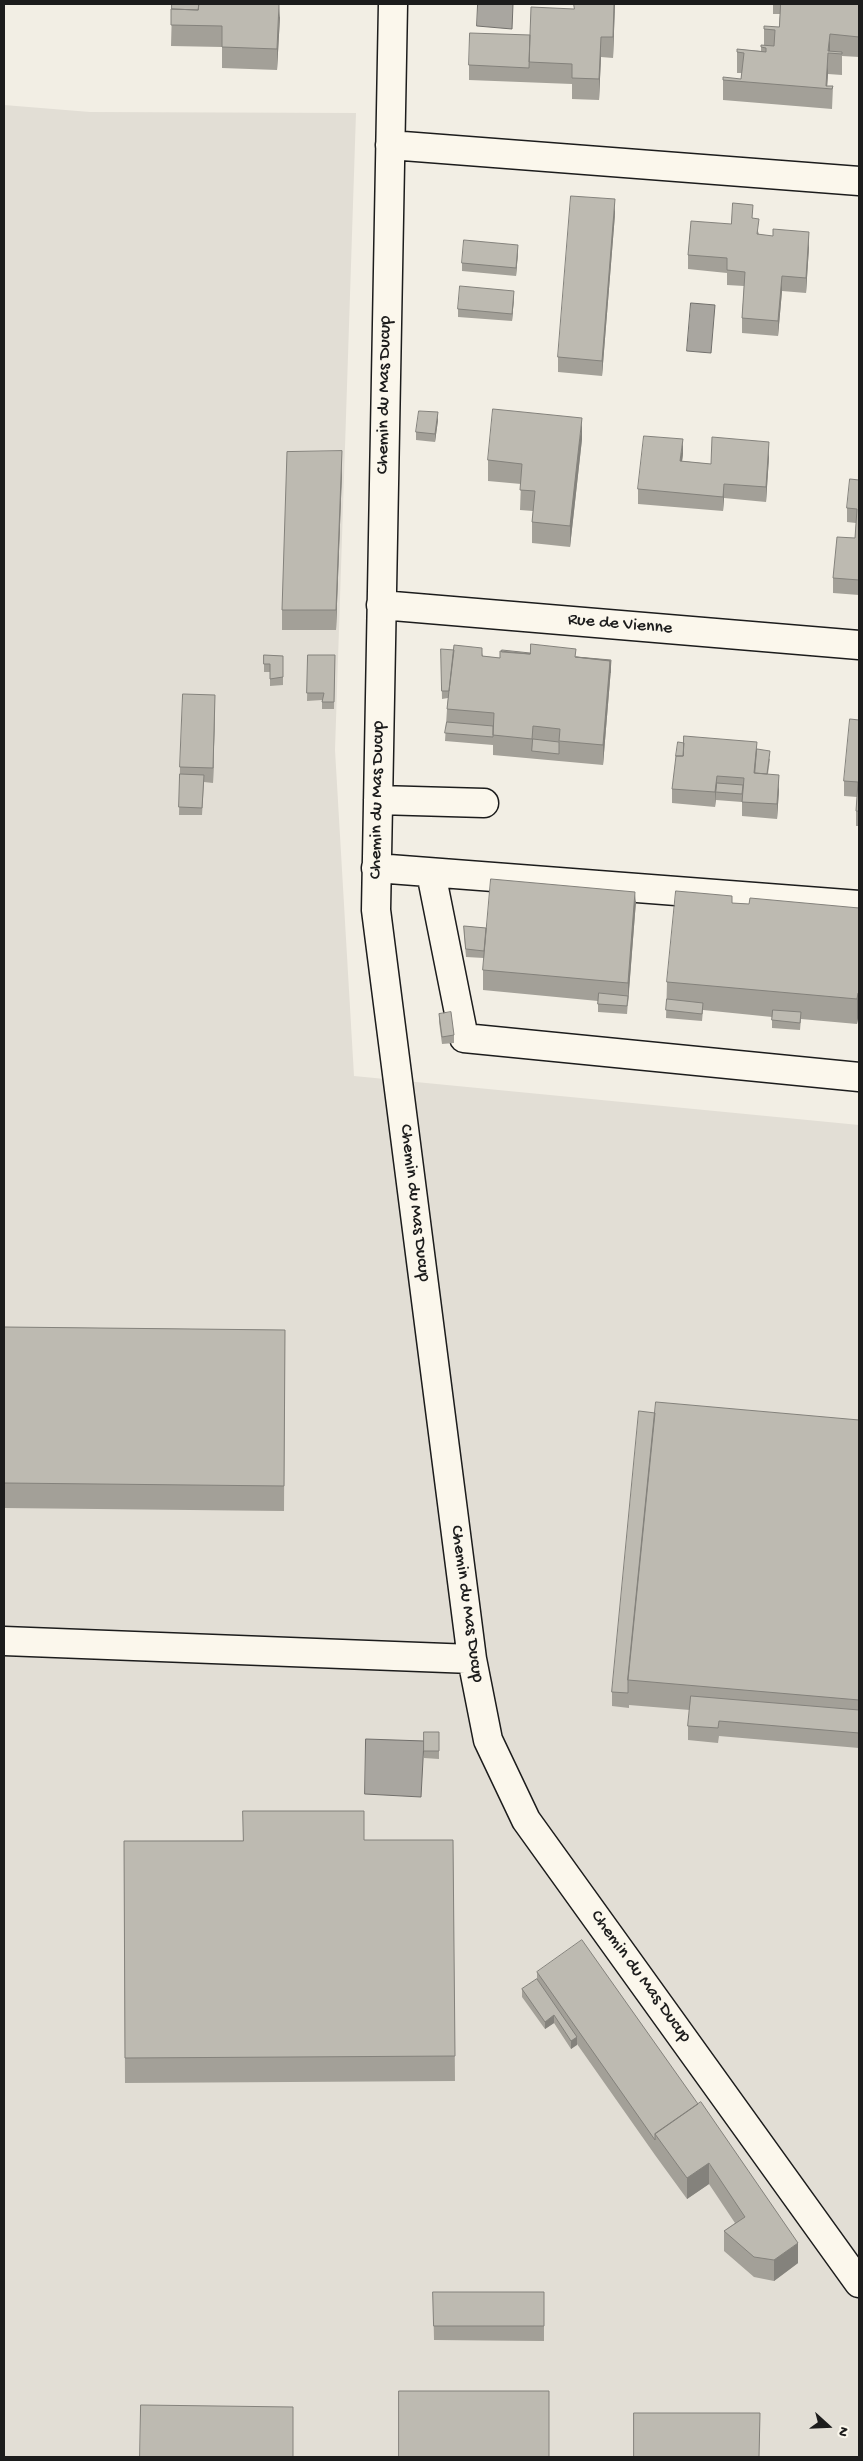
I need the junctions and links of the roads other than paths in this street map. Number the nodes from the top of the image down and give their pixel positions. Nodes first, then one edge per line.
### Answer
1 (393, 4) edge
2 (390, 145) junction
3 (859, 181) edge
4 (381, 605) junction
5 (859, 645) edge
6 (378, 800) junction
7 (484, 803) dead end
8 (376, 868) junction
9 (431, 873) junction
10 (859, 905) edge
11 (859, 1077) edge
12 (4, 1641) edge
13 (472, 1659) junction
14 (859, 2283) edge

1 - 2 street, Chemin du Mas Ducup
2 - 3 street
2 - 4 street, Chemin du Mas Ducup
4 - 5 street, Rue de Vienne
4 - 6 street, Chemin du Mas Ducup
6 - 7 street
6 - 8 street, Chemin du Mas Ducup
8 - 9 street
8 - 13 street, Chemin du Mas Ducup
9 - 10 street
9 - 11 street
12 - 13 street
13 - 14 street, Chemin du Mas Ducup

